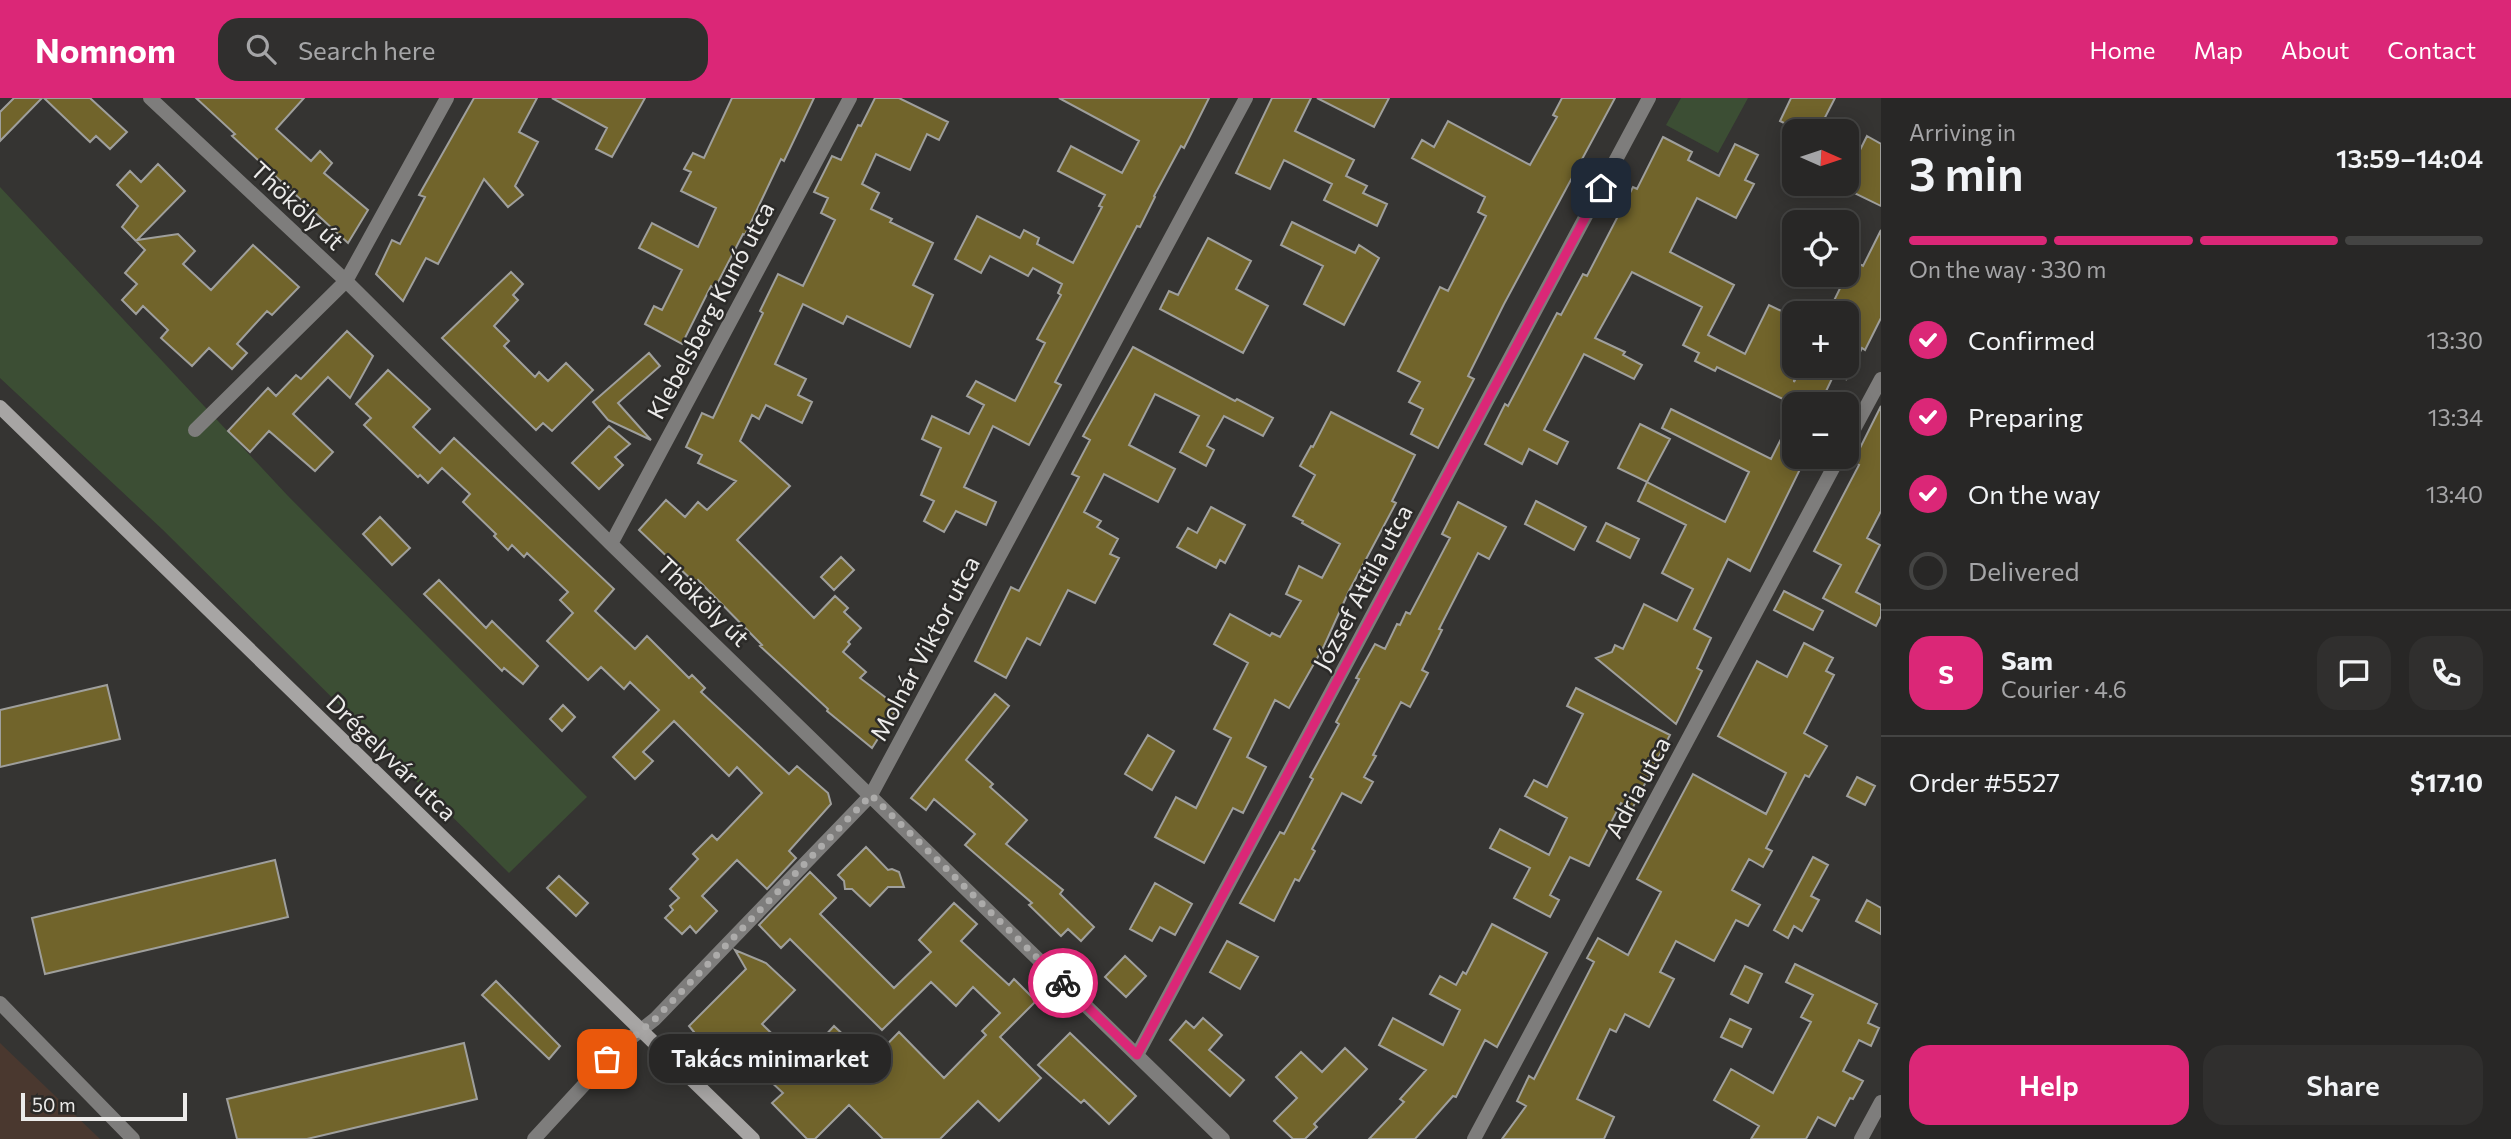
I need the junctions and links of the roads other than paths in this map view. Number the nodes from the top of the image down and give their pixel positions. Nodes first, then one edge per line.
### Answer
1 (150, 98) edge
2 (447, 98) edge
3 (850, 98) edge
4 (1246, 98) edge
5 (1650, 98) edge
6 (346, 281) junction
7 (1881, 379) edge
8 (0, 407) edge
9 (1859, 420) edge
10 (195, 430) dead end
11 (1833, 469) edge
12 (611, 544) junction
13 (871, 795) junction
14 (0, 1003) edge
15 (641, 1029) junction
16 (1137, 1055) junction
17 (1881, 1102) edge
18 (134, 1139) edge
19 (534, 1139) edge
20 (753, 1139) edge
21 (1223, 1139) edge
22 (1474, 1139) edge
23 (1861, 1139) edge

1 - 6 street, Thököly út
2 - 6 street
3 - 12 street, Klebelsberg Kunó utca
4 - 13 street, Molnár Viktor utca
5 - 16 street, József Attila utca
6 - 10 street
6 - 12 street, Thököly út
7 - 9 street
8 - 15 main road, Drégelyvár utca
11 - 22 street, Adria utca
12 - 13 street, Thököly út
13 - 15 street, Molnár Viktor utca
13 - 16 street, Thököly út
14 - 18 street
15 - 19 street, Molnár Viktor utca
15 - 20 main road, Drégelyvár utca
16 - 21 street, Thököly út
17 - 23 street

